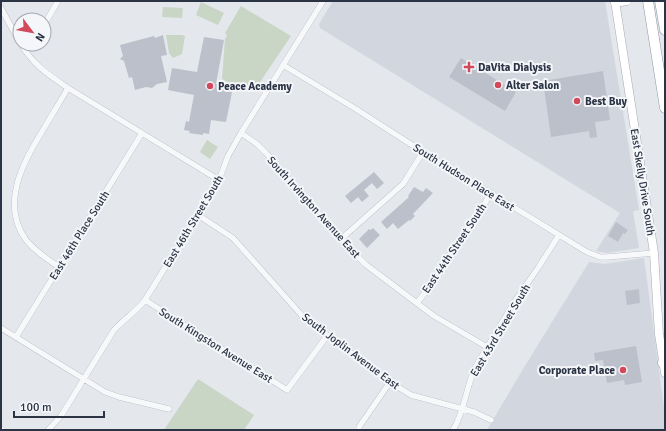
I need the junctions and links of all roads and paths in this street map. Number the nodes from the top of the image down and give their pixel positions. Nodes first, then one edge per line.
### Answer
1 (58, 1) edge
2 (323, 1) edge
3 (627, 1) edge
4 (648, 1) edge
5 (660, 1) edge
6 (615, 2) edge
7 (1, 8) edge
8 (52, 12) edge
9 (6, 18) junction
10 (1, 22) edge
11 (664, 26) edge
12 (12, 27) edge
13 (26, 52) edge
14 (283, 65) junction
15 (68, 88) junction
16 (665, 108) edge
17 (142, 133) junction
18 (240, 133) junction
19 (423, 152) junction
20 (219, 180) junction
21 (491, 193) junction
22 (198, 215) junction
23 (559, 235) junction
24 (341, 239) junction
25 (654, 252) junction
26 (59, 267) junction
27 (145, 300) junction
28 (417, 303) junction
29 (1, 328) edge
30 (327, 336) junction
31 (16, 337) junction
32 (487, 347) junction
33 (665, 351) edge
34 (663, 363) junction
35 (665, 373) edge
36 (84, 379) junction
37 (390, 382) junction
38 (461, 408) junction
39 (169, 409) dead end
40 (490, 420) dead end
41 (48, 430) edge
42 (358, 430) edge
43 (453, 430) edge

1 - 8 street
2 - 14 street, East 46th Street South
3 - 6 main road
4 - 16 highway
5 - 11 highway
6 - 25 main road, East Skelly Drive South
7 - 9 street
9 - 10 street
9 - 12 street
13 - 15 street
14 - 18 street, East 46th Street South
14 - 19 street, South Hudson Place East
15 - 17 street
15 - 26 street
17 - 20 street
17 - 26 street, East 46th Place South
18 - 20 street, East 46th Street South
18 - 24 street, South Irvington Avenue East
19 - 21 street, South Hudson Place East
19 - 24 street
20 - 22 street, East 46th Street South
21 - 23 street, South Hudson Place East
21 - 28 street, East 44th Street South
22 - 27 street, East 46th Street South
22 - 30 street, South Joplin Avenue East
23 - 25 street, South Hudson Place East
23 - 32 street, East 43rd Street South
24 - 28 street, South Irvington Avenue East
25 - 34 main road, East Skelly Drive South
26 - 31 street, East 46th Place South
27 - 30 street, South Kingston Avenue East
27 - 36 street, East 46th Street South
28 - 32 street, South Irvington Avenue East
29 - 31 street
30 - 37 street, South Joplin Avenue East
31 - 36 street
32 - 38 street, East 43rd Street South
33 - 34 highway
34 - 35 main road, East Skelly Drive South
36 - 39 street
36 - 41 street, East 46th Street South
37 - 38 street, South Joplin Avenue East
37 - 42 street
38 - 40 street, South Joplin Avenue East
38 - 43 street, East 43rd Street South

